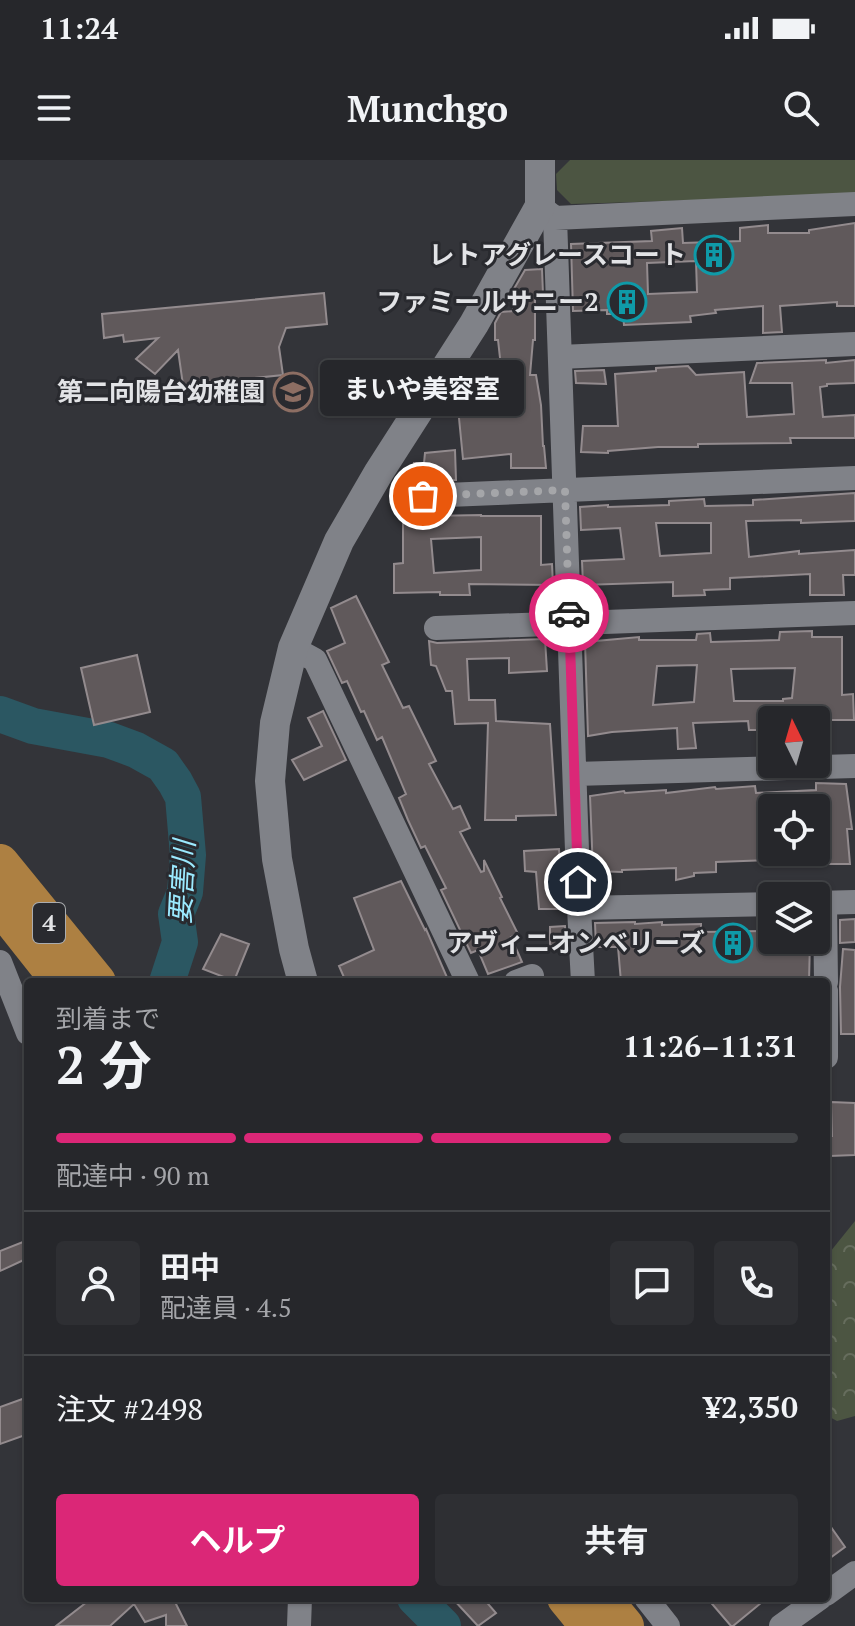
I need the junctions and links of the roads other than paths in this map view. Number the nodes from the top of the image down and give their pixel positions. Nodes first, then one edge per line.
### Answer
1 (540, 160) edge
2 (855, 204) edge
3 (548, 212) junction
4 (855, 344) edge
5 (560, 357) junction
6 (855, 478) edge
7 (565, 490) junction
8 (423, 496) dead end
9 (855, 613) edge
10 (569, 623) junction
11 (436, 628) dead end
12 (293, 648) junction
13 (855, 766) edge
14 (575, 774) junction
15 (0, 863) edge
16 (855, 902) edge
17 (830, 903) edge
18 (758, 904) edge
19 (0, 905) edge
20 (579, 908) junction
21 (824, 954) edge
22 (0, 962) edge
23 (58, 978) edge
24 (94, 978) edge
25 (302, 978) edge
26 (466, 978) edge
27 (583, 978) edge
28 (826, 978) edge
29 (24, 1023) edge
30 (855, 1573) edge
31 (830, 1591) edge
32 (300, 1602) edge
33 (569, 1602) edge
34 (605, 1602) edge
35 (649, 1602) edge
36 (814, 1602) edge
37 (299, 1626) edge
38 (589, 1626) edge
39 (625, 1626) edge
40 (668, 1626) edge
41 (781, 1626) edge

1 - 3 street
2 - 3 street
3 - 5 street
3 - 12 street
4 - 5 street
5 - 7 street
6 - 7 street
7 - 8 street
7 - 10 street
9 - 10 street
10 - 11 street
10 - 14 street
12 - 25 street
12 - 26 street
13 - 14 street
14 - 20 street
15 - 24 highway, 4
16 - 17 street
18 - 20 street
19 - 23 highway, 4
20 - 27 street
21 - 28 street
22 - 29 street
30 - 31 street
32 - 37 street
33 - 38 highway
34 - 39 highway
35 - 40 street
36 - 41 street

